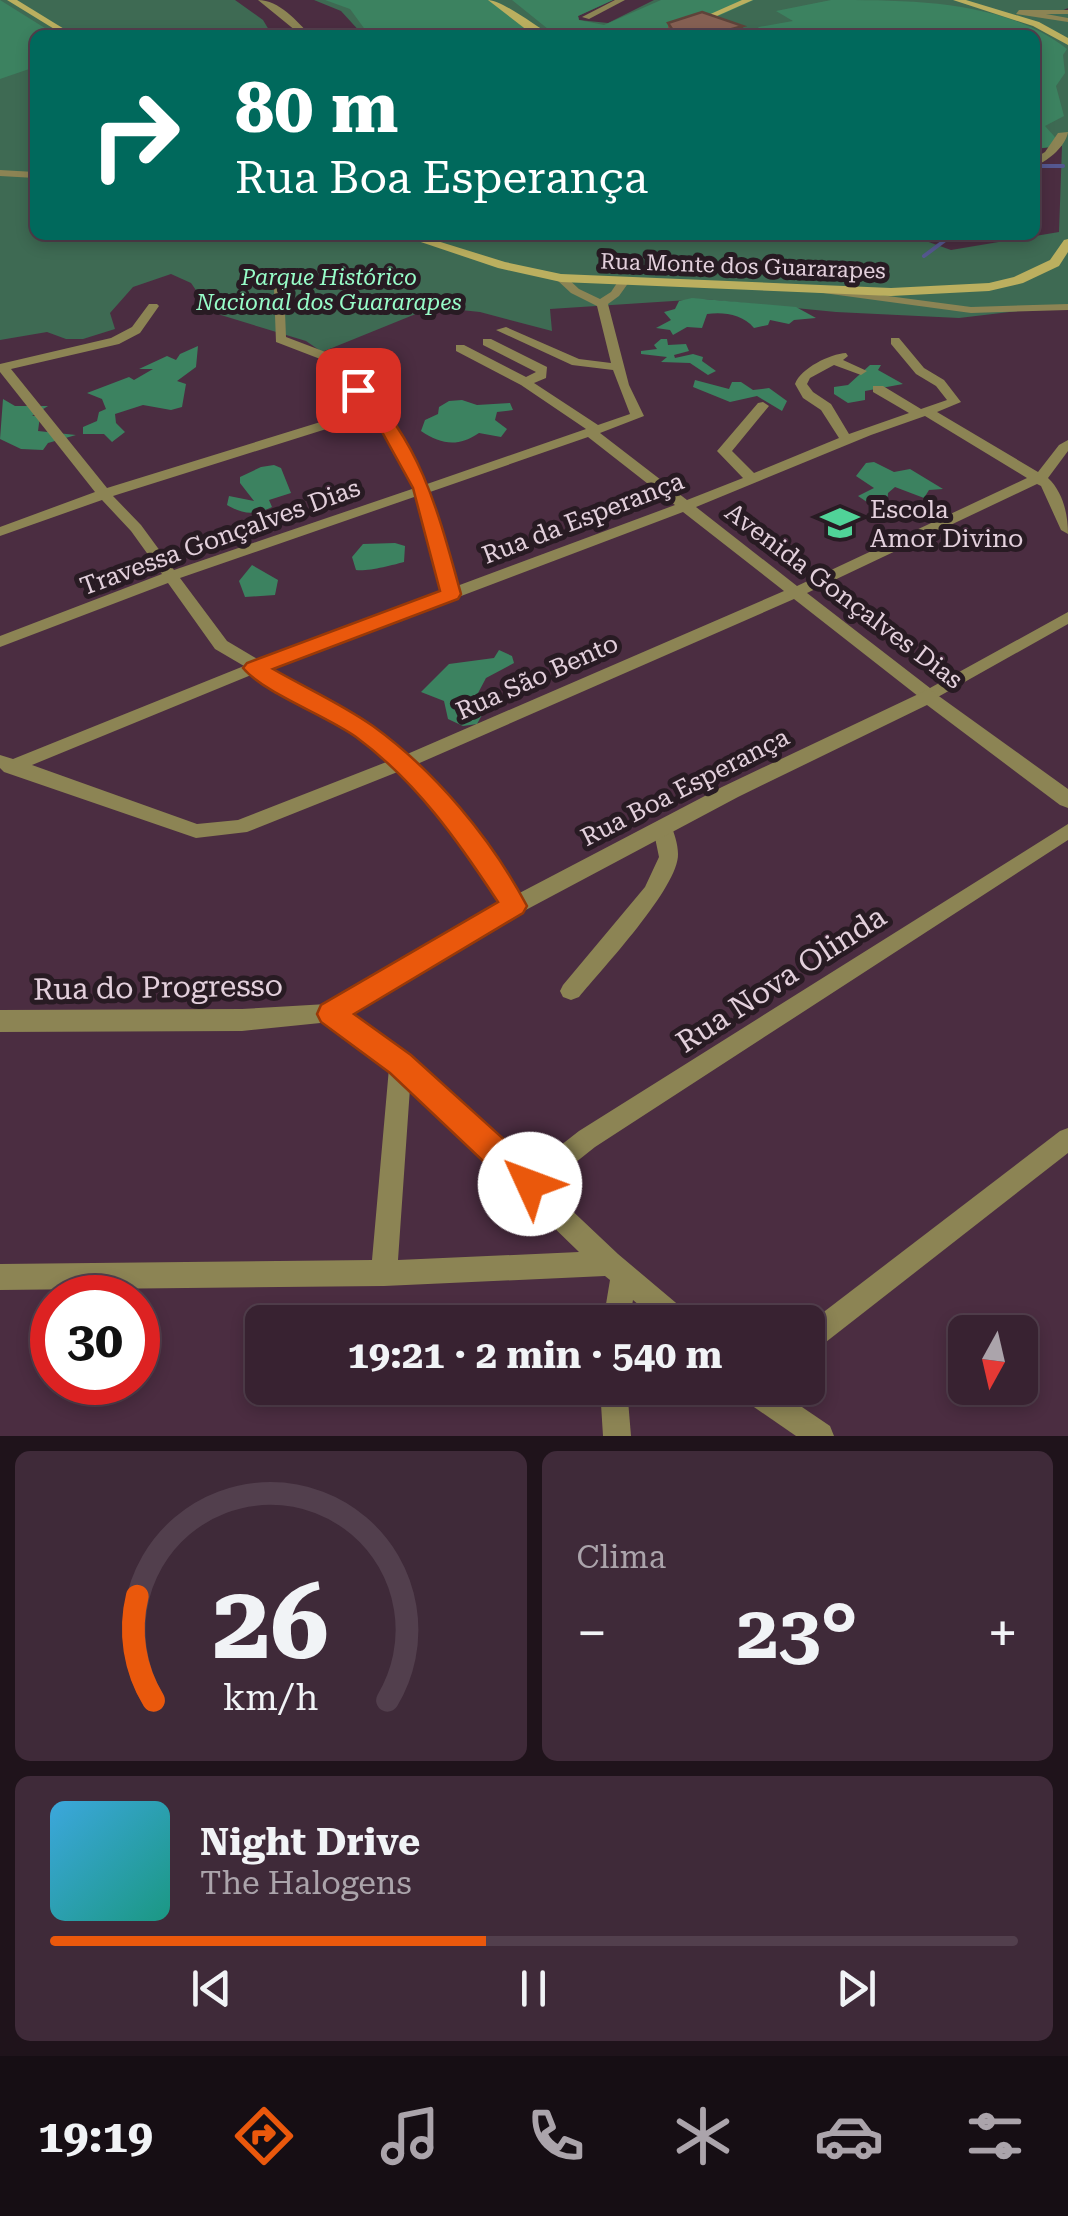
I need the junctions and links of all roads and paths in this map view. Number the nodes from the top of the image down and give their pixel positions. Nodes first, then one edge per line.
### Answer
1 (11, 0) edge
2 (262, 0) edge
3 (492, 0) edge
4 (621, 0) edge
5 (749, 0) edge
6 (957, 0) edge
7 (1068, 12) edge
8 (586, 17) dead end
9 (1068, 20) edge
10 (62, 30) edge
11 (301, 30) edge
12 (534, 30) edge
13 (678, 30) edge
14 (1068, 42) edge
15 (1068, 135) edge
16 (1040, 159) edge
17 (0, 173) edge
18 (30, 175) edge
19 (422, 240) edge
20 (1068, 243) edge
21 (561, 278) junction
22 (623, 282) junction
23 (280, 289) dead end
24 (815, 289) junction
25 (602, 303) junction
26 (153, 306) dead end
27 (1068, 307) edge
28 (502, 330) dead end
29 (895, 341) dead end
30 (487, 342) dead end
31 (460, 348) dead end
32 (618, 367) junction
33 (2, 368) edge
34 (861, 372) dead end
35 (526, 382) junction
36 (878, 389) dead end
37 (763, 406) dead end
38 (378, 410) junction
39 (924, 414) junction
40 (594, 431) junction
41 (847, 441) junction
42 (1068, 444) edge
43 (752, 480) junction
44 (1043, 481) junction
45 (422, 488) junction
46 (1068, 488) edge
47 (104, 494) junction
48 (683, 507) junction
49 (1068, 530) edge
50 (0, 532) edge
51 (171, 576) junction
52 (794, 593) junction
53 (450, 594) junction
54 (1068, 617) edge
55 (0, 642) edge
56 (254, 668) junction
57 (929, 696) junction
58 (403, 763) junction
59 (5, 764) edge
60 (1068, 800) edge
61 (663, 828) junction
62 (1068, 831) edge
63 (514, 906) junction
64 (571, 991) dead end
65 (331, 1014) junction
66 (0, 1021) edge
67 (401, 1064) junction
68 (1068, 1139) edge
69 (530, 1184) junction
70 (616, 1268) junction
71 (384, 1273) junction
72 (0, 1277) edge
73 (616, 1305) edge
74 (658, 1305) edge
75 (825, 1327) edge
76 (615, 1405) edge
77 (776, 1405) edge
78 (617, 1436) edge
79 (820, 1436) edge

1 - 10 main road
2 - 11 street
3 - 12 main road
4 - 8 street
5 - 13 main road
6 - 14 main road
7 - 9 street
15 - 16 street
17 - 18 street
19 - 21 main road, Rua Monte dos Guararapes
20 - 24 main road, Rua Monte dos Guararapes
21 - 22 main road, Rua Monte dos Guararapes
21 - 25 street
22 - 24 main road, Rua Monte dos Guararapes
22 - 25 street
23 - 38 street
24 - 27 street
25 - 32 street, Travessa Gonçalves Dias
26 - 33 street
28 - 32 street
29 - 39 street, Rua da Esperança
30 - 35 street
31 - 35 street, Avenida Gonçalves Dias
32 - 40 street, Travessa Gonçalves Dias
33 - 47 street
34 - 41 street
35 - 40 street, Avenida Gonçalves Dias
36 - 39 street
37 - 43 street
38 - 45 street
38 - 47 street
39 - 41 street, Rua da Esperança
39 - 44 street
40 - 45 street, Travessa Gonçalves Dias
40 - 48 street, Avenida Gonçalves Dias
41 - 43 street, Rua da Esperança
42 - 44 street, Rua São Bento
43 - 48 street, Rua da Esperança
44 - 46 street
44 - 49 street
44 - 52 street, Rua São Bento
45 - 51 street, Travessa Gonçalves Dias
45 - 53 street
47 - 50 street
47 - 51 street
48 - 52 street, Avenida Gonçalves Dias
48 - 53 street, Rua da Esperança
51 - 55 street, Travessa Gonçalves Dias
51 - 56 street
52 - 57 street, Avenida Gonçalves Dias
52 - 58 street, Rua São Bento
53 - 56 street, Rua da Esperança
54 - 57 street, Rua Boa Esperança
56 - 58 street
56 - 59 street, Rua da Esperança
57 - 60 street, Avenida Gonçalves Dias
57 - 61 street, Rua Boa Esperança
58 - 59 street, Rua São Bento
58 - 63 street
61 - 63 street, Rua Boa Esperança
61 - 64 street
62 - 69 street, Rua Nova Olinda
63 - 65 street, Rua Boa Esperança
65 - 66 street, Rua do Progresso
65 - 67 street
67 - 69 street
67 - 71 street
68 - 75 street
69 - 70 street
70 - 71 street
70 - 73 street
70 - 74 street
71 - 72 street
76 - 78 street
77 - 79 street

